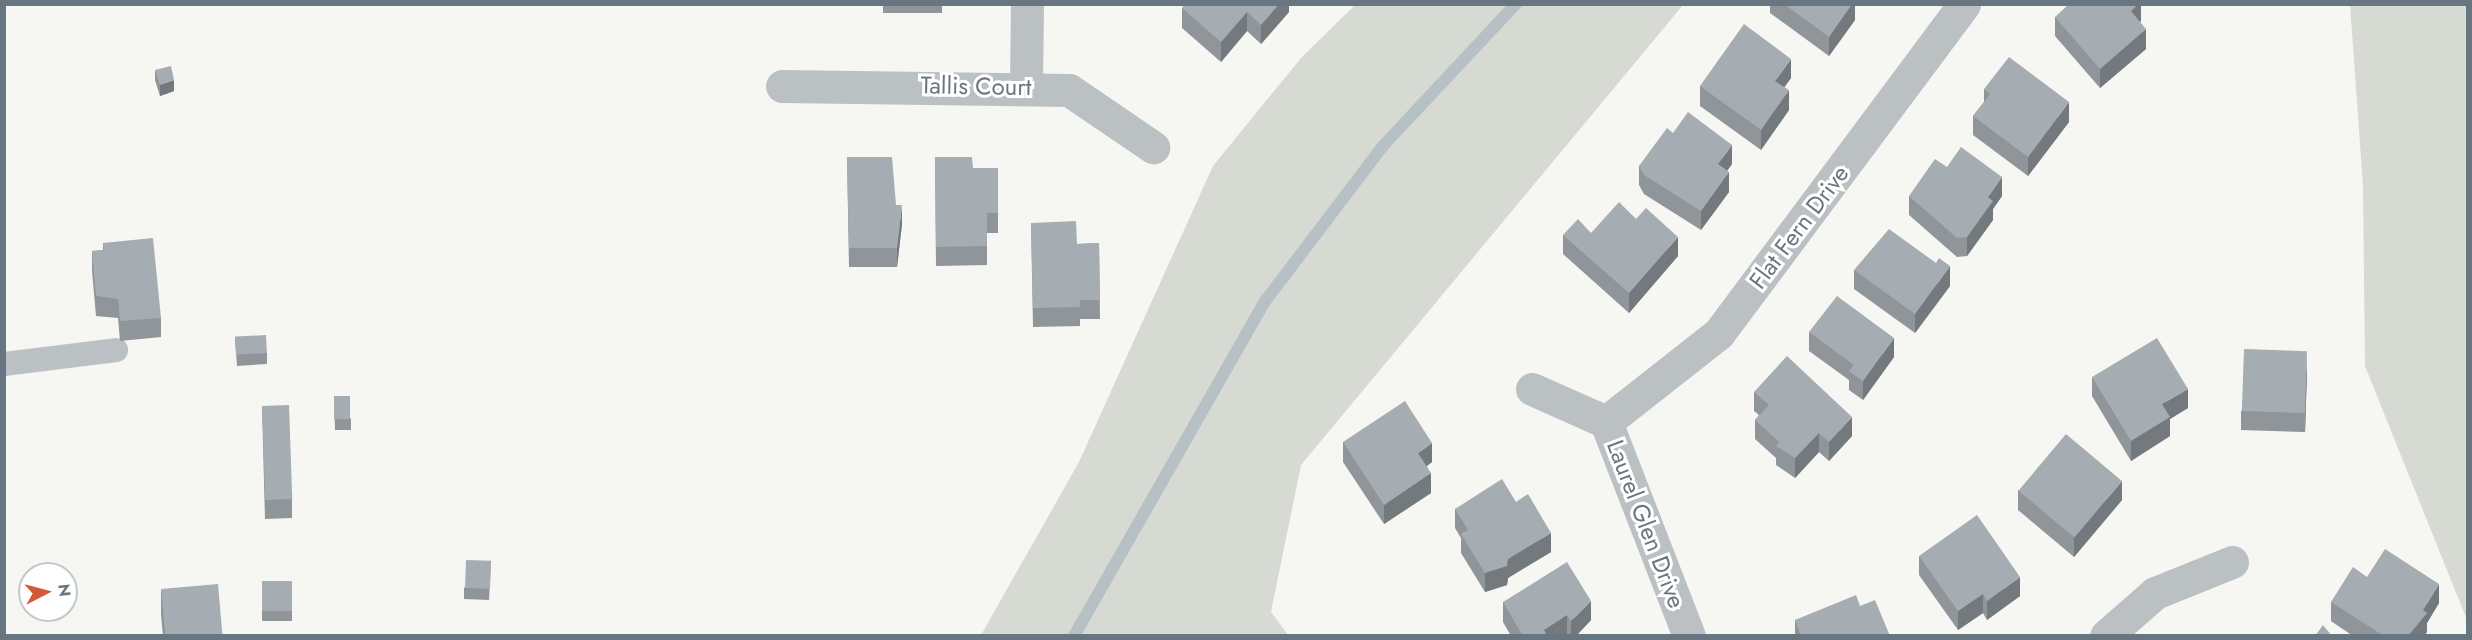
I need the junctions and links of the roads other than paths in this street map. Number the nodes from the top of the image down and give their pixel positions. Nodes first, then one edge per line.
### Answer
1 (1027, 4) edge
2 (1964, 4) edge
3 (782, 86) dead end
4 (1026, 86) junction
5 (1153, 147) dead end
6 (116, 350) dead end
7 (4, 364) edge
8 (1532, 389) dead end
9 (1606, 422) junction
10 (2232, 562) dead end
11 (1689, 636) edge
12 (2106, 636) edge

1 - 4 street
2 - 9 street, Flat Fern Drive
3 - 4 street, Tallis Court
4 - 5 street, Tallis Court
6 - 7 lane
8 - 9 street, Laurel Glen Drive
9 - 11 street, Laurel Glen Drive
10 - 12 street

